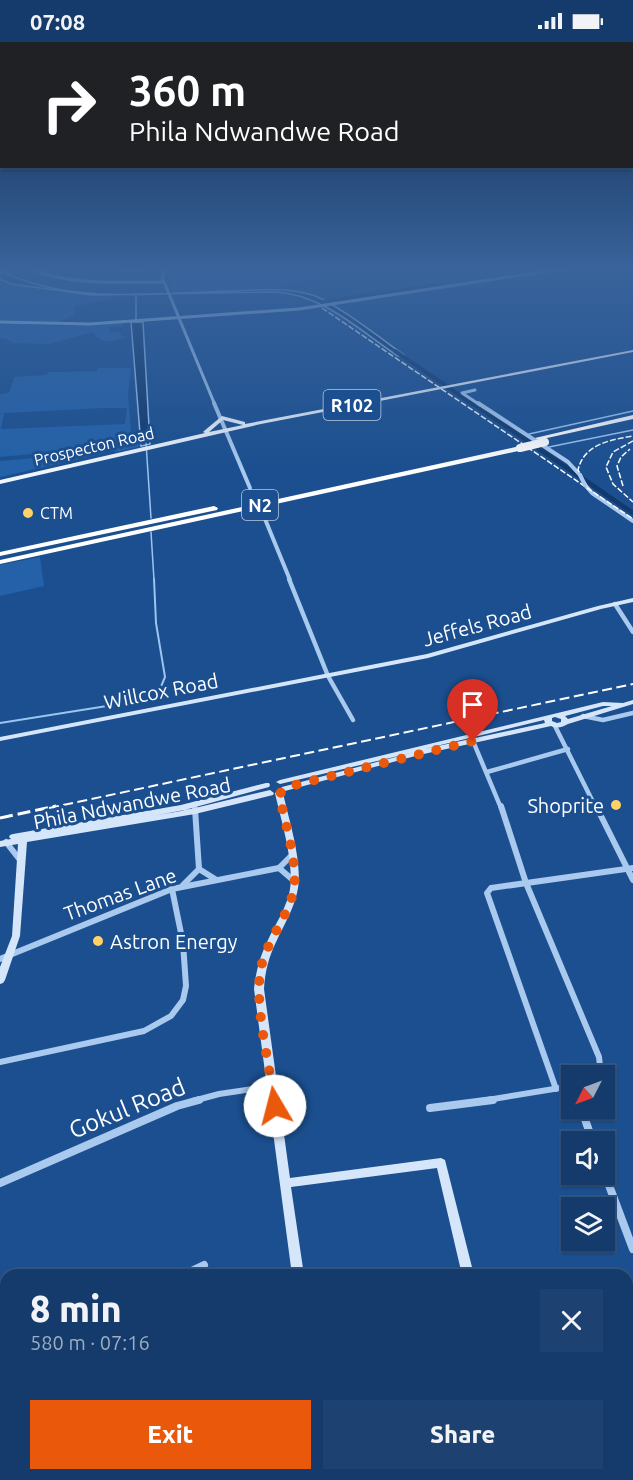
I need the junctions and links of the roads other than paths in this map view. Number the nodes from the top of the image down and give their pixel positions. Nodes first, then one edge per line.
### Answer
1 (186, 335) edge
2 (633, 351) edge
3 (463, 383) junction
4 (633, 417) edge
5 (222, 418) junction
6 (261, 422) junction
7 (243, 423) junction
8 (633, 423) edge
9 (226, 428) junction
10 (206, 432) junction
11 (194, 437) junction
12 (541, 440) junction
13 (517, 446) junction
14 (0, 482) edge
15 (250, 488) dead end
16 (264, 519) dead end
17 (633, 521) edge
18 (0, 554) edge
19 (0, 562) edge
20 (633, 600) edge
21 (615, 604) junction
22 (633, 632) edge
23 (328, 676) junction
24 (630, 703) edge
25 (633, 713) edge
26 (559, 715) junction
27 (596, 716) junction
28 (353, 720) dead end
29 (551, 722) junction
30 (566, 722) junction
31 (0, 739) edge
32 (473, 741) junction
33 (568, 749) junction
34 (487, 772) junction
35 (276, 788) junction
36 (195, 808) junction
37 (23, 838) junction
38 (2, 842) edge
39 (291, 856) junction
40 (22, 864) junction
41 (279, 868) junction
42 (630, 868) edge
43 (199, 869) junction
44 (218, 880) junction
45 (633, 880) edge
46 (295, 882) junction
47 (526, 883) junction
48 (182, 886) junction
49 (172, 889) junction
50 (11, 953) junction
51 (0, 959) edge
52 (0, 980) edge
53 (0, 1062) edge
54 (600, 1065) edge
55 (273, 1086) junction
56 (561, 1088) edge
57 (556, 1089) junction
58 (430, 1108) dead end
59 (0, 1183) edge
60 (286, 1183) junction
61 (609, 1185) edge
62 (633, 1249) edge
63 (204, 1265) dead end
64 (196, 1269) edge
65 (297, 1269) edge
66 (467, 1269) edge

1 - 5 street
2 - 3 main road, R102
3 - 6 main road, R102
3 - 17 street, bridge
4 - 12 highway, N2
5 - 7 main road
5 - 9 street
5 - 10 main road
6 - 7 main road, R102
6 - 9 main road, R102
7 - 9 main road, R102
8 - 12 highway, N2
9 - 10 main road, R102
9 - 11 main road, R102
9 - 15 street
10 - 11 main road, R102
11 - 14 main road, Prospecton Road / R102
12 - 13 highway, N2, bridge
13 - 18 highway, N2
13 - 19 highway, N2
16 - 23 street
20 - 21 street, Jeffels Road
21 - 22 street
21 - 23 street, Jeffels Road
23 - 28 street
23 - 31 street, Willcox Road
24 - 26 street
24 - 27 street
25 - 27 street
26 - 29 street
26 - 30 street
27 - 30 street
29 - 30 street
29 - 32 street, Phila Ndwandwe Road
29 - 33 street
29 - 35 street, Phila Ndwandwe Road
32 - 34 street
32 - 35 street, Phila Ndwandwe Road
33 - 34 street
33 - 42 street
34 - 47 street
35 - 36 street, Phila Ndwandwe Road
35 - 39 street
36 - 37 street, Phila Ndwandwe Road
36 - 43 street
37 - 38 street, Phila Ndwandwe Road
37 - 40 street
38 - 40 street
39 - 41 street
39 - 46 street
40 - 50 street
41 - 44 street, Thomas Lane
41 - 46 street
42 - 45 street
42 - 47 street
43 - 44 street
43 - 48 street
44 - 48 street, Thomas Lane
46 - 55 street
47 - 54 street
47 - 57 street
48 - 49 street, Thomas Lane
49 - 50 street, Thomas Lane
49 - 53 street
50 - 51 street, Thomas Lane
50 - 52 street
55 - 59 street, Gokul Road
55 - 60 street
56 - 57 street
57 - 58 street
60 - 65 street
60 - 66 street
61 - 62 street
63 - 64 street

